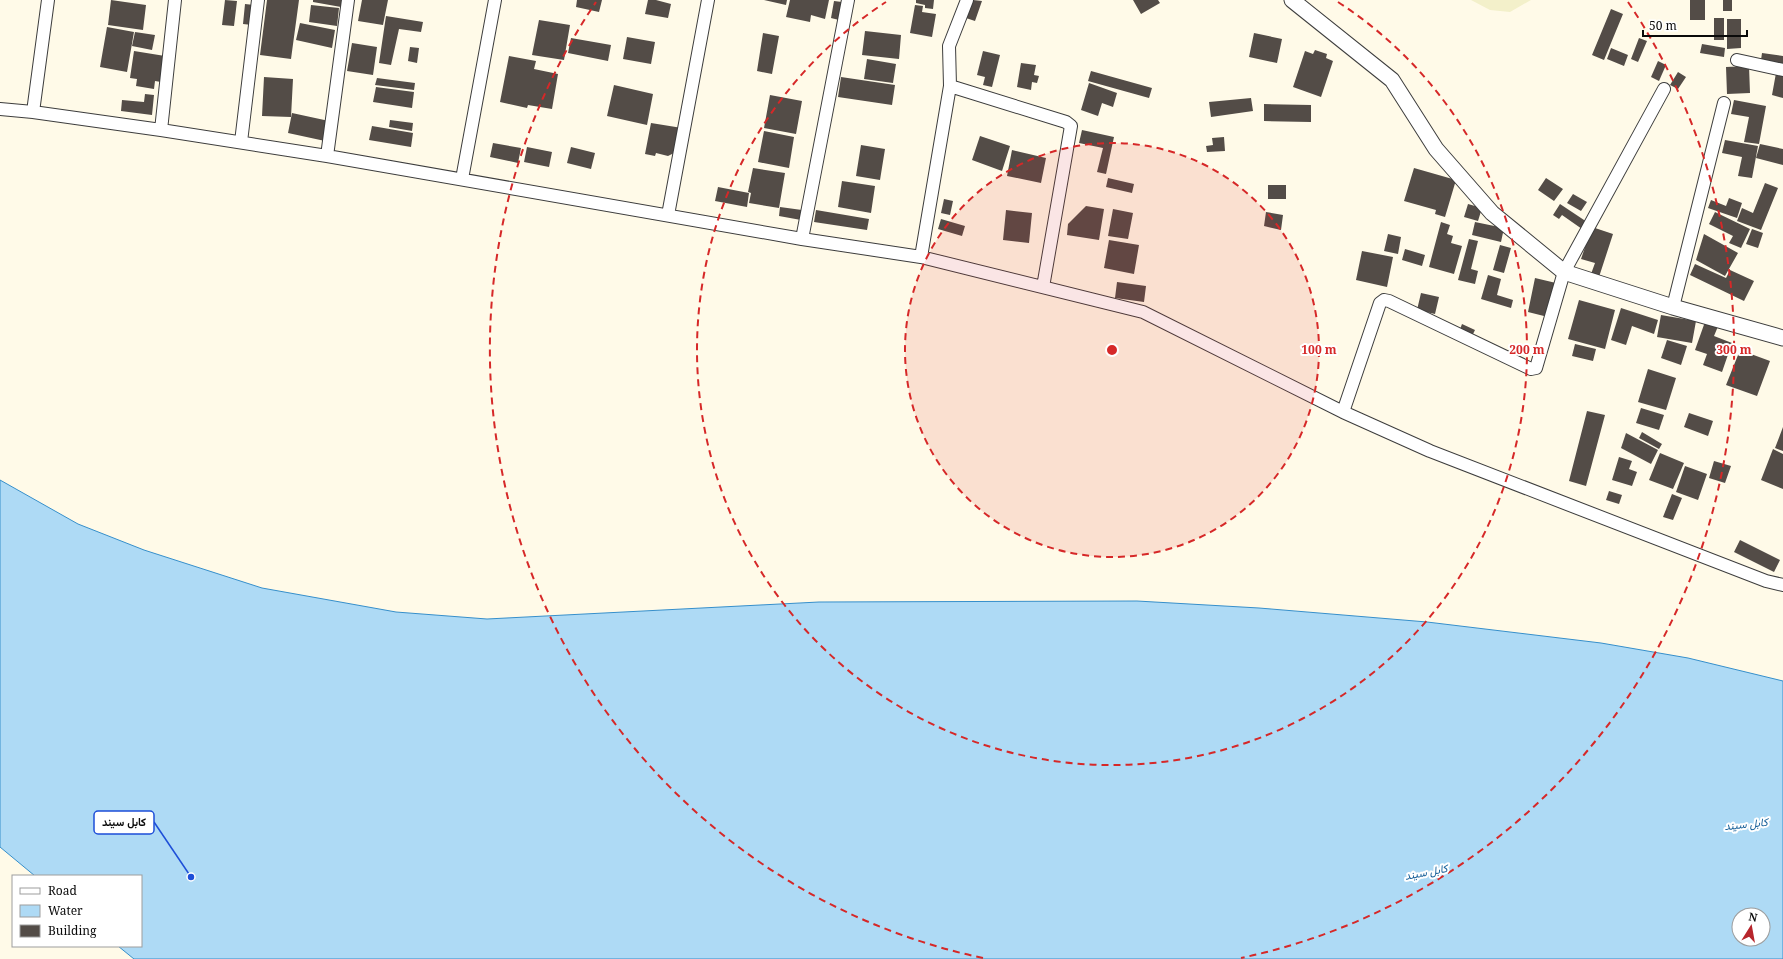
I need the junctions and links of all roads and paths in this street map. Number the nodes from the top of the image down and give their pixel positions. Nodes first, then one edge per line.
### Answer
1 (48, 0) edge
2 (175, 0) edge
3 (258, 0) edge
4 (348, 0) edge
5 (495, 0) edge
6 (708, 0) edge
7 (848, 0) edge
8 (967, 0) edge
9 (1292, 0) edge
10 (1738, 60) dead end
11 (1783, 70) edge
12 (950, 86) junction
13 (1664, 89) dead end
14 (1724, 103) dead end
15 (0, 110) edge
16 (33, 112) junction
17 (161, 130) junction
18 (241, 142) junction
19 (327, 156) junction
20 (462, 179) junction
21 (668, 215) junction
22 (802, 239) junction
23 (921, 257) junction
24 (1564, 272) junction
25 (1043, 287) junction
26 (1673, 307) junction
27 (1783, 338) edge
28 (1343, 412) junction
29 (1783, 585) edge

1 - 16 street
2 - 17 street
3 - 18 street
4 - 19 street
5 - 20 street
6 - 21 street
7 - 22 street
8 - 12 street
9 - 24 street
10 - 11 street
12 - 23 street
12 - 25 street
13 - 24 street
14 - 26 street
15 - 16 street
16 - 17 street
17 - 18 street
18 - 19 street
19 - 20 street
20 - 21 street
21 - 22 street
22 - 23 street
23 - 25 street
24 - 26 street
24 - 28 street
25 - 28 street
26 - 27 street
28 - 29 street

